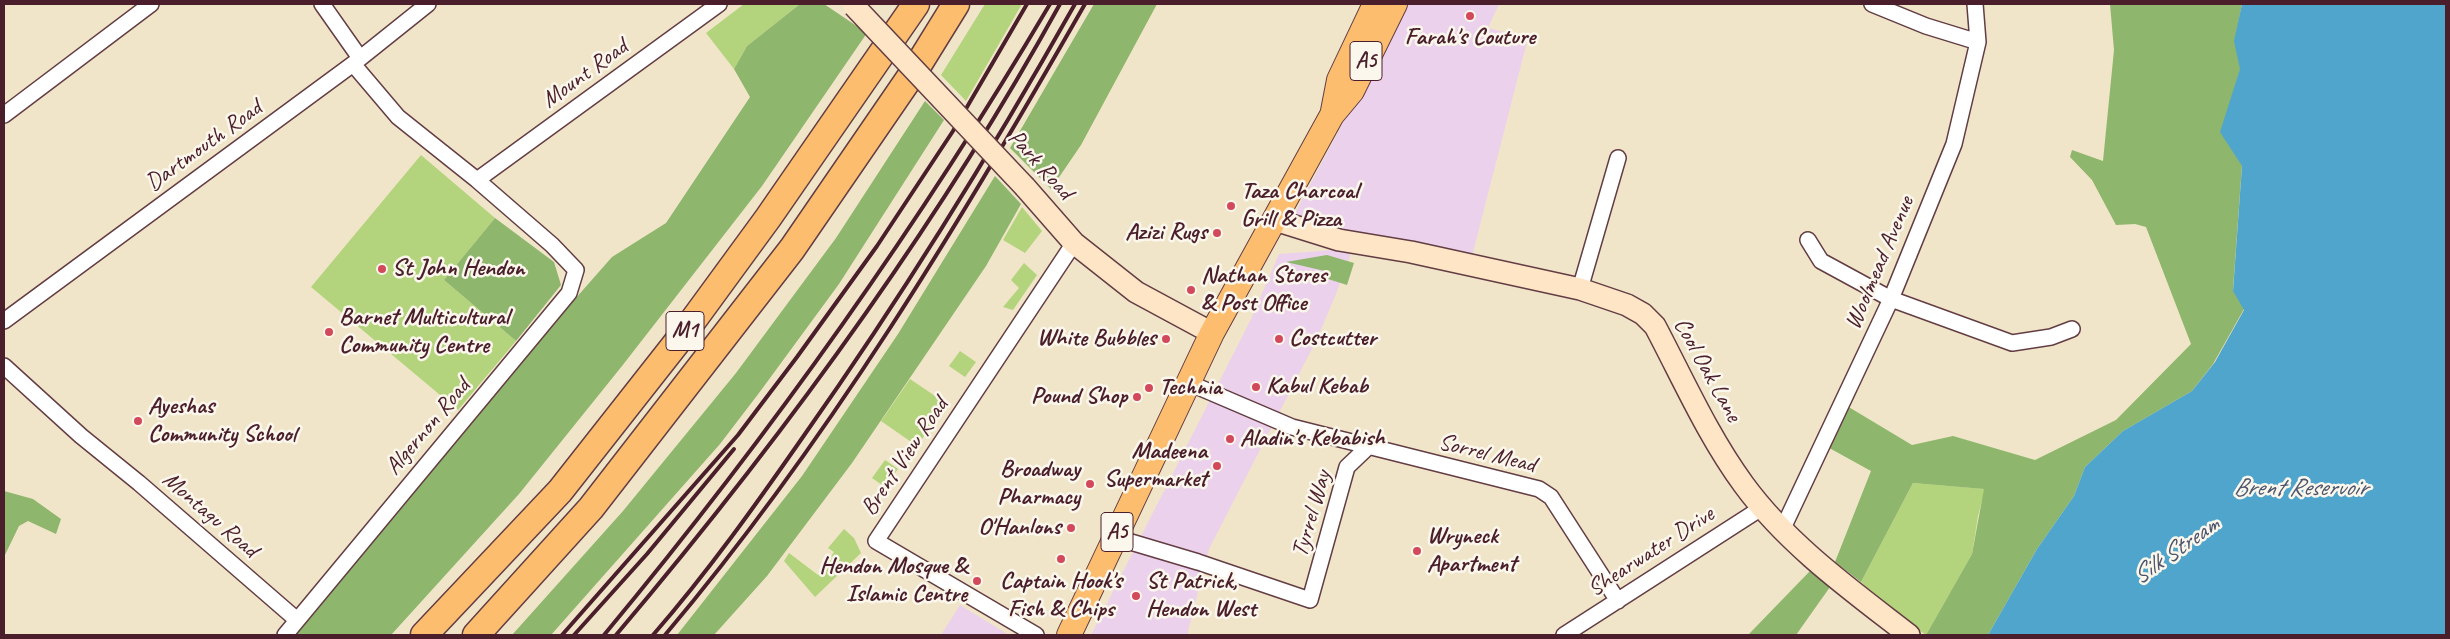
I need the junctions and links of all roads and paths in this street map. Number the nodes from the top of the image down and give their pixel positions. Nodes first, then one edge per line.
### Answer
1 (151, 4) edge
2 (322, 4) edge
3 (428, 4) edge
4 (720, 4) edge
5 (916, 4) edge
6 (956, 4) edge
7 (1375, 4) edge
8 (1395, 4) edge
9 (1872, 4) edge
10 (1975, 4) edge
11 (853, 5) edge
12 (1978, 42) junction
13 (357, 61) junction
14 (4, 115) edge
15 (1332, 115) junction
16 (1618, 158) dead end
17 (477, 180) junction
18 (1275, 220) junction
19 (1808, 240) dead end
20 (1074, 243) junction
21 (1580, 289) junction
22 (1891, 300) junction
23 (4, 320) edge
24 (2072, 329) dead end
25 (1212, 333) junction
26 (4, 366) edge
27 (1189, 383) junction
28 (1368, 447) junction
29 (1763, 507) junction
30 (1783, 528) junction
31 (1114, 537) junction
32 (1618, 601) junction
33 (296, 620) junction
34 (285, 635) edge
35 (424, 635) edge
36 (476, 635) edge
37 (1036, 635) edge
38 (1069, 635) edge
39 (1564, 635) edge
40 (1909, 635) edge

1 - 14 street
2 - 13 street, Algernon Road
3 - 13 street, Dartmouth Road
4 - 17 street, Mount Road
5 - 35 highway, M1
6 - 36 highway, M1
7 - 15 main road, A5
8 - 15 main road, A5
9 - 12 street
10 - 12 street, Woolmead Avenue
11 - 20 street, Park Road, bridge
12 - 22 street, Woolmead Avenue
13 - 17 street, Algernon Road
13 - 23 street, Dartmouth Road
15 - 18 main road, A5
16 - 21 street
17 - 33 street, Algernon Road
18 - 21 street, Cool Oak Lane
18 - 25 main road, A5
19 - 22 street
20 - 25 street, Park Road
20 - 37 street, Brent View Road
21 - 29 street, Cool Oak Lane
22 - 24 street
22 - 30 street, Woolmead Avenue
25 - 27 main road, A5
26 - 33 street, Montagu Road
27 - 28 street, Sorrel Mead
27 - 31 main road, A5
28 - 31 street, Tyrrel Way
28 - 32 street, Sorrel Mead
29 - 30 street, Cool Oak Lane
29 - 32 street, Shearwater Drive
30 - 40 street, Cool Oak Lane
31 - 38 main road, A5
32 - 39 street, Shearwater Drive
33 - 34 street, Algernon Road

